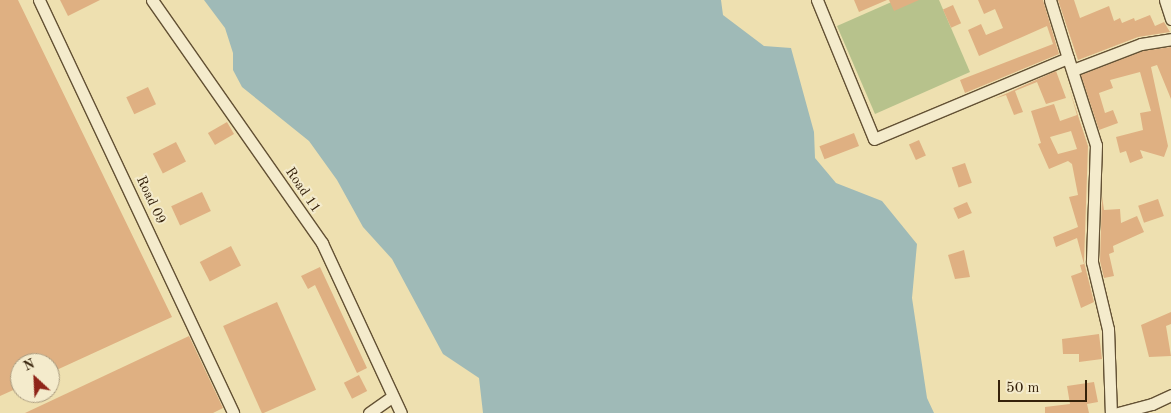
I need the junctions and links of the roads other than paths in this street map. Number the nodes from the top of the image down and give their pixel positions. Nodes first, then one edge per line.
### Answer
1 (40, 0) edge
2 (152, 0) edge
3 (817, 0) edge
4 (1050, 0) edge
5 (1165, 0) edge
6 (1171, 19) edge
7 (1171, 39) edge
8 (1068, 58) junction
9 (1073, 70) junction
10 (1171, 394) edge
11 (393, 396) junction
12 (233, 413) edge
13 (369, 413) edge
14 (401, 413) edge
15 (1111, 413) edge
16 (1118, 413) edge

1 - 12 street, Road 09
2 - 11 street, Road 11
3 - 8 street
4 - 8 street
5 - 6 street
7 - 9 street
8 - 9 street
9 - 15 street
10 - 16 street
11 - 13 street
11 - 14 street, Road 11

